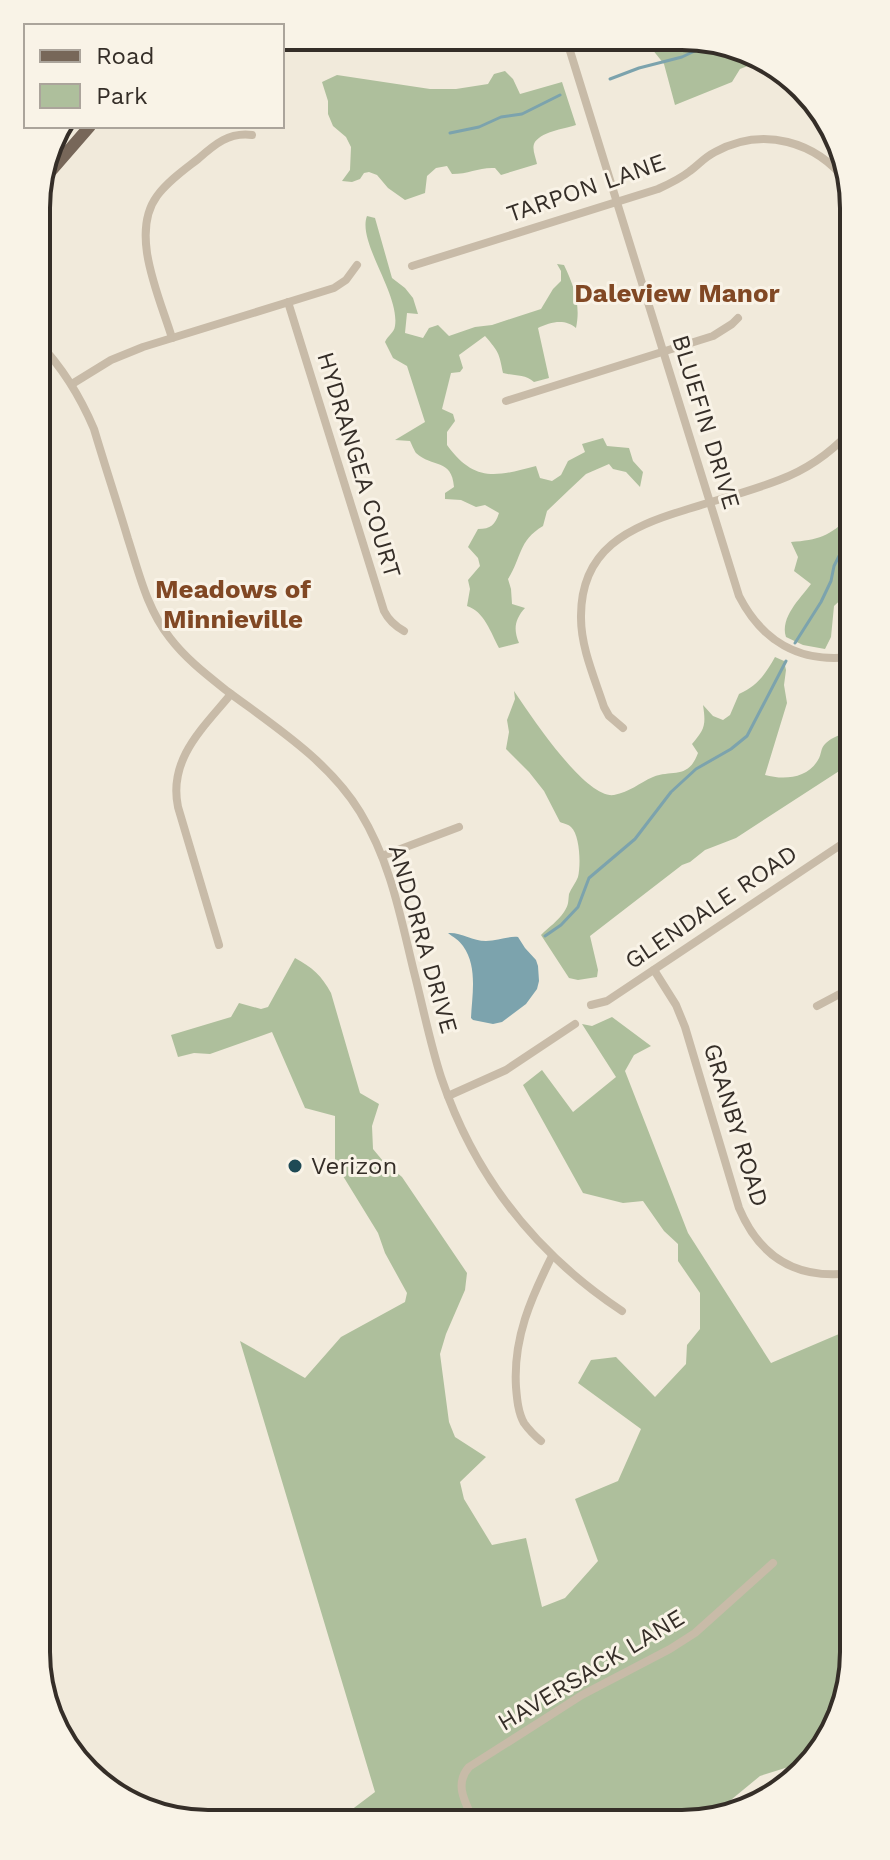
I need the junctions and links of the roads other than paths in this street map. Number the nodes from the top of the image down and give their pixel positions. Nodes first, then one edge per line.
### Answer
1 (570, 50) edge
2 (88, 128) edge
3 (252, 135) dead end
4 (56, 165) edge
5 (835, 168) edge
6 (617, 202) junction
7 (357, 265) dead end
8 (412, 266) dead end
9 (288, 302) junction
10 (738, 318) dead end
11 (172, 338) junction
12 (663, 352) junction
13 (50, 355) edge
14 (72, 384) junction
15 (506, 401) dead end
16 (840, 442) edge
17 (709, 502) junction
18 (404, 631) dead end
19 (840, 657) edge
20 (231, 694) junction
21 (623, 728) dead end
22 (459, 827) dead end
23 (840, 845) edge
24 (382, 856) junction
25 (219, 945) dead end
26 (654, 970) junction
27 (840, 994) edge
28 (591, 1005) dead end
29 (817, 1006) dead end
30 (575, 1024) dead end
31 (448, 1096) junction
32 (552, 1256) junction
33 (840, 1273) edge
34 (622, 1311) dead end
35 (541, 1441) dead end
36 (773, 1563) dead end
37 (469, 1810) edge

1 - 6 street, BLUEFIN DRIVE
2 - 4 main road
3 - 11 street
5 - 6 street, TARPON LANE
6 - 8 street, TARPON LANE
6 - 12 street, BLUEFIN DRIVE
7 - 9 street
9 - 11 street
9 - 18 street, HYDRANGEA COURT
10 - 12 street
11 - 14 street
12 - 15 street
12 - 17 street, BLUEFIN DRIVE
13 - 14 street, ANDORRA DRIVE
14 - 20 street, ANDORRA DRIVE
16 - 17 street
17 - 19 street, BLUEFIN DRIVE
17 - 21 street
20 - 24 street, ANDORRA DRIVE
20 - 25 street
22 - 24 street
23 - 26 street, GLENDALE ROAD
24 - 31 street, ANDORRA DRIVE
26 - 28 street, GLENDALE ROAD
26 - 33 street, GRANBY ROAD
27 - 29 street
30 - 31 street
31 - 32 street, ANDORRA DRIVE
32 - 34 street, ANDORRA DRIVE
32 - 35 street
36 - 37 street, HAVERSACK LANE

